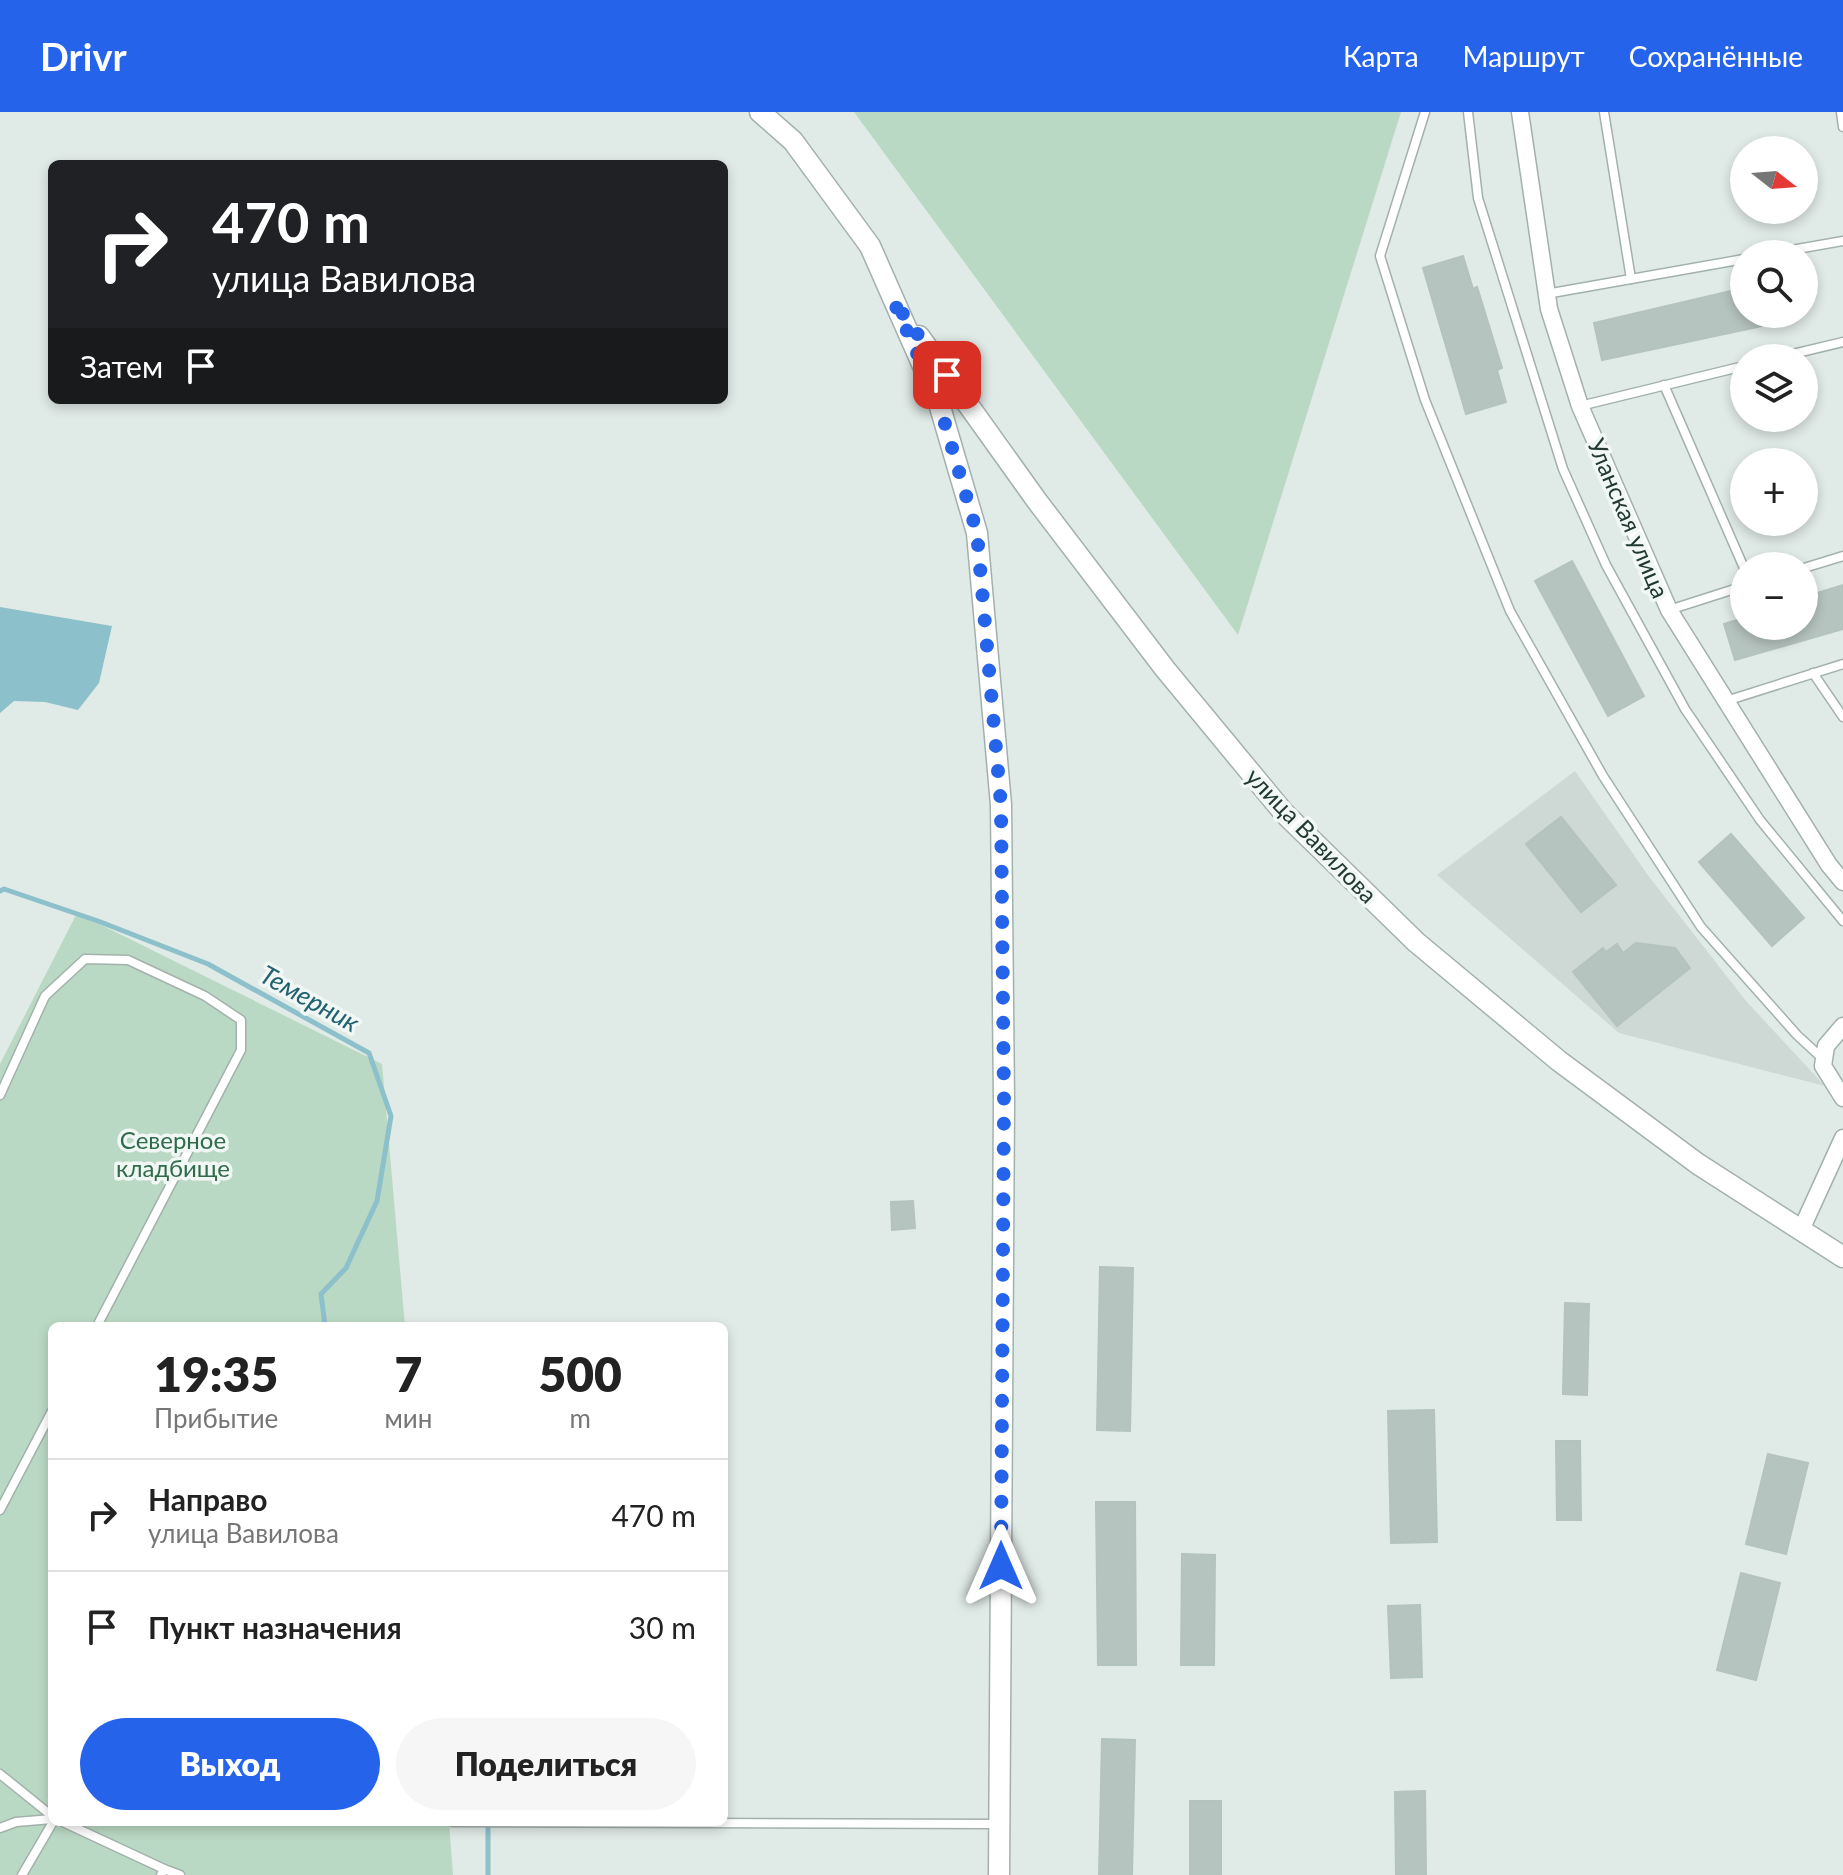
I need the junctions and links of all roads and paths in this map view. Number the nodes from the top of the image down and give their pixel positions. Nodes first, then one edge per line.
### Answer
1 (760, 112) edge
2 (1425, 112) edge
3 (1468, 112) edge
4 (1520, 112) edge
5 (1604, 112) edge
6 (1841, 112) edge
7 (1843, 127) edge
8 (1843, 241) edge
9 (1818, 245) edge
10 (1730, 261) edge
11 (1631, 279) junction
12 (1546, 294) junction
13 (893, 300) junction
14 (1843, 342) edge
15 (1818, 348) edge
16 (1730, 369) edge
17 (1664, 385) junction
18 (1580, 406) junction
19 (1737, 552) edge
20 (1843, 556) edge
21 (1818, 564) edge
22 (1730, 590) edge
23 (1669, 610) junction
24 (1843, 664) edge
25 (1813, 673) junction
26 (1726, 701) junction
27 (1843, 717) edge
28 (1836, 862) edge
29 (1843, 882) edge
30 (1843, 921) edge
31 (1843, 1026) edge
32 (1823, 1059) junction
33 (0, 1095) edge
34 (1843, 1098) edge
35 (1843, 1138) edge
36 (1801, 1230) junction
37 (1843, 1257) edge
38 (99, 1322) edge
39 (48, 1419) edge
40 (0, 1510) edge
41 (0, 1774) edge
42 (48, 1816) edge
43 (48, 1819) edge
44 (728, 1823) edge
45 (1000, 1824) junction
46 (48, 1826) edge
47 (71, 1826) edge
48 (0, 1828) edge
49 (162, 1872) edge
50 (22, 1875) edge
51 (180, 1875) edge
52 (999, 1875) edge

1 - 13 street, улица Вавилова
2 - 32 lane
3 - 30 lane
4 - 12 street, Уланская улица
5 - 11 lane
6 - 7 lane
8 - 9 lane
10 - 11 lane
11 - 12 lane
12 - 18 street, Уланская улица
13 - 36 street, улица Вавилова
13 - 45 street, улица Вавилова
14 - 15 lane
16 - 17 lane
17 - 18 lane
17 - 19 lane
18 - 23 street, Уланская улица
20 - 21 lane
22 - 23 lane
23 - 26 street, Уланская улица
24 - 25 lane
25 - 26 lane
25 - 27 lane
26 - 28 street, Уланская улица
28 - 29 street, Уланская улица
31 - 32 street
32 - 34 street
33 - 38 lane
35 - 36 street
36 - 37 street, улица Вавилова
39 - 40 lane
41 - 42 lane
43 - 48 lane
44 - 45 lane
45 - 52 street, улица Вавилова
46 - 50 lane
47 - 49 lane
49 - 51 lane

